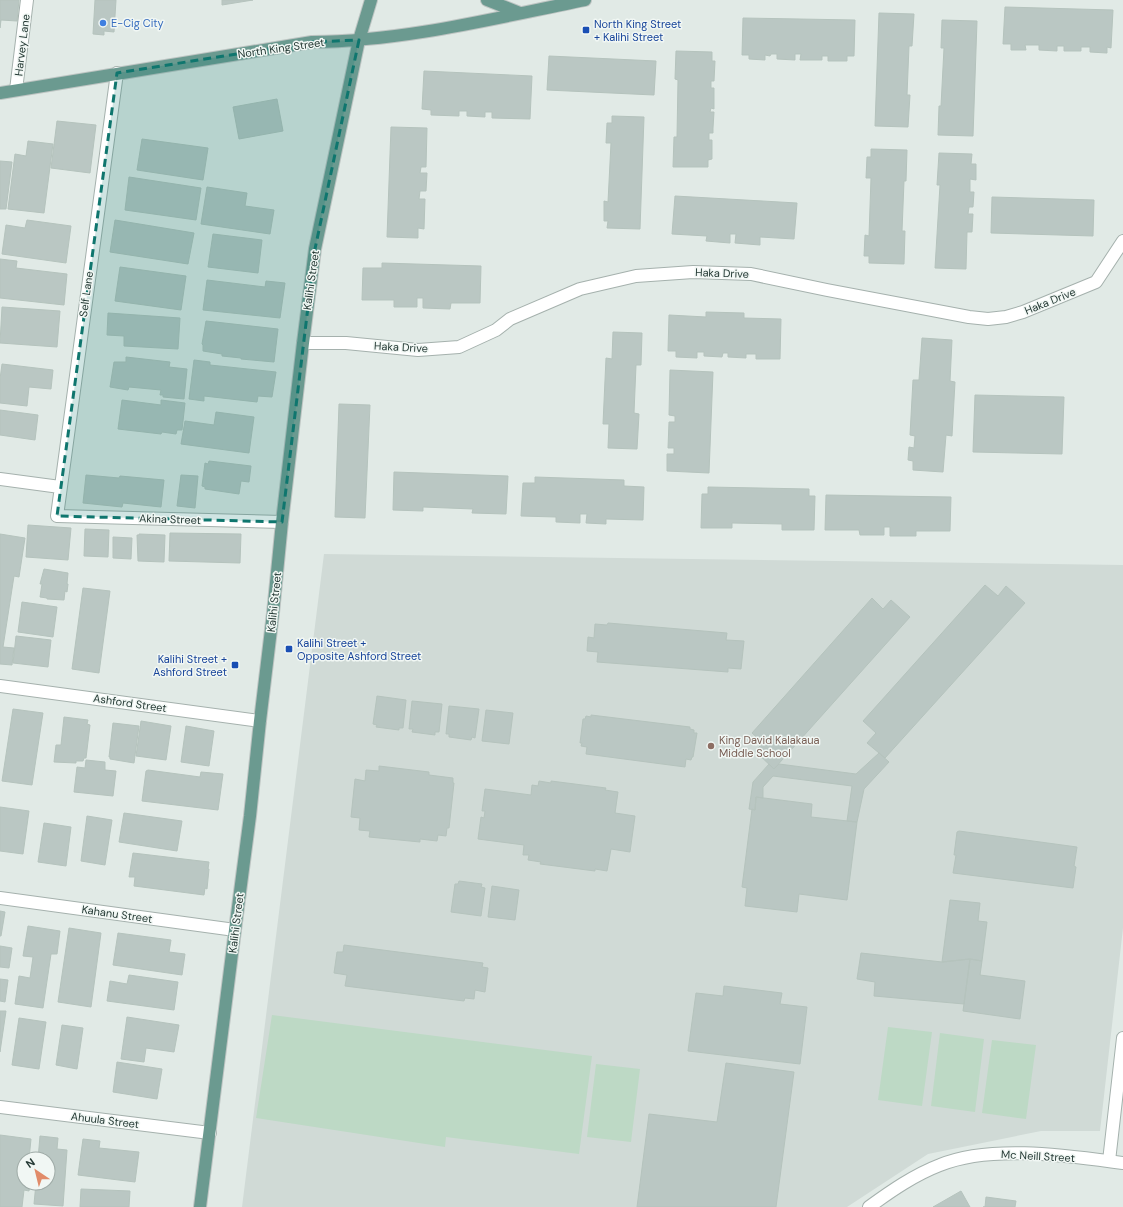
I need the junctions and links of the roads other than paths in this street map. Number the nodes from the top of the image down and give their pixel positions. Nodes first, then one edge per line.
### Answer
1 (27, 0) edge
2 (371, 0) edge
3 (488, 0) edge
4 (585, 0) edge
5 (522, 13) junction
6 (359, 40) junction
7 (117, 73) junction
8 (16, 90) junction
9 (0, 93) edge
10 (1123, 241) edge
11 (303, 343) junction
12 (0, 479) edge
13 (60, 487) junction
14 (57, 516) joint
15 (282, 522) junction
16 (0, 686) edge
17 (260, 721) junction
18 (0, 898) edge
19 (235, 930) junction
20 (1123, 1038) edge
21 (0, 1107) edge
22 (210, 1133) junction
23 (1109, 1161) junction
24 (1123, 1163) edge
25 (200, 1207) edge
26 (869, 1207) edge

1 - 8 street, Harvey Lane
2 - 6 main road, Kalihi Street
3 - 5 main road
4 - 5 main road, North King Street
5 - 6 main road, North King Street
6 - 7 main road, North King Street
6 - 11 main road, Kalihi Street
7 - 8 main road, North King Street
7 - 13 street, Self Lane
8 - 9 main road, North King Street
10 - 11 street, Haka Drive
11 - 15 main road, Kalihi Street
12 - 13 street
13 - 14 street, Self Lane
14 - 15 street, Akina Street
15 - 17 main road, Kalihi Street
16 - 17 street, Ashford Street
17 - 19 main road, Kalihi Street
18 - 19 street, Kahanu Street
19 - 22 main road, Kalihi Street
20 - 23 street
21 - 22 street, Ahuula Street
22 - 25 main road, Kalihi Street
23 - 24 street, Mc Neill Street
23 - 26 street, Mc Neill Street

